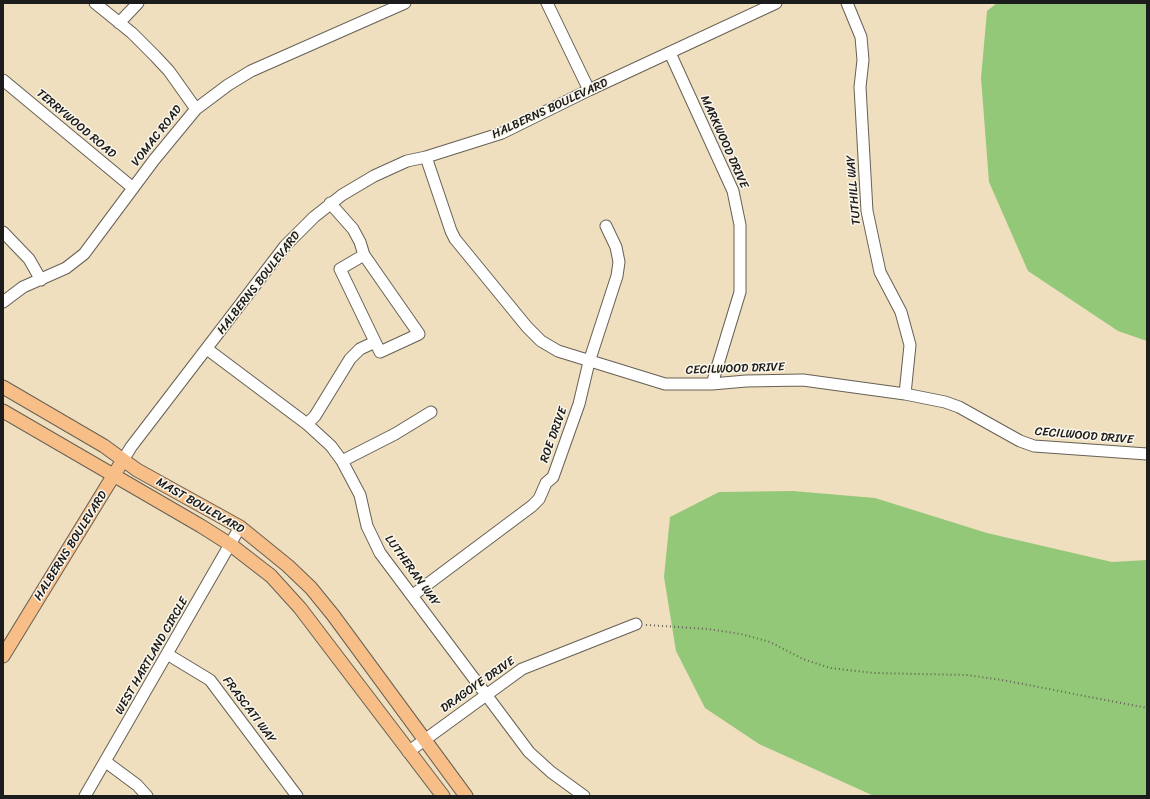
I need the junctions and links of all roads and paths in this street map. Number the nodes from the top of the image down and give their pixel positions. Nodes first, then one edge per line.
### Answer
1 (95, 3) edge
2 (138, 3) edge
3 (404, 3) edge
4 (547, 3) edge
5 (776, 3) edge
6 (847, 3) edge
7 (119, 22) junction
8 (670, 53) junction
9 (3, 80) edge
10 (589, 90) junction
11 (196, 109) junction
12 (426, 156) junction
13 (133, 188) junction
14 (330, 203) junction
15 (606, 226) dead end
16 (3, 232) edge
17 (364, 255) junction
18 (41, 280) junction
19 (3, 302) edge
20 (375, 342) junction
21 (207, 349) junction
22 (589, 362) junction
23 (712, 384) junction
24 (3, 387) edge
25 (904, 394) junction
26 (3, 411) edge
27 (432, 412) dead end
28 (307, 424) junction
29 (1147, 454) edge
30 (123, 460) junction
31 (342, 461) junction
32 (114, 477) junction
33 (240, 528) junction
34 (231, 545) junction
35 (413, 595) junction
36 (636, 624) joint
37 (167, 654) junction
38 (3, 656) edge
39 (486, 695) junction
40 (1147, 708) edge
41 (425, 739) junction
42 (408, 752) junction
43 (106, 762) junction
44 (85, 796) edge
45 (147, 796) edge
46 (297, 796) edge
47 (443, 796) edge
48 (466, 796) edge
49 (584, 796) edge

1 - 7 street
2 - 7 street
3 - 11 street, VOMAC ROAD
4 - 10 street
5 - 8 street, HALBERNS BOULEVARD
6 - 25 street, TUTHILL WAY
7 - 11 street
8 - 10 street, HALBERNS BOULEVARD
8 - 23 street, MARKWOOD DRIVE
9 - 13 street, TERRYWOOD ROAD
10 - 12 street, HALBERNS BOULEVARD
11 - 13 street, VOMAC ROAD
12 - 14 street, HALBERNS BOULEVARD
12 - 22 street, CECILWOOD DRIVE
13 - 18 street, VOMAC ROAD
14 - 17 street
14 - 21 street, HALBERNS BOULEVARD
15 - 22 street, ROE DRIVE
16 - 18 street
17 - 20 street
17 - 20 street
18 - 19 street, VOMAC ROAD
20 - 28 street
21 - 28 street, LUTHERAN WAY
21 - 30 street, HALBERNS BOULEVARD
22 - 23 street, CECILWOOD DRIVE
22 - 35 street, ROE DRIVE
23 - 25 street, CECILWOOD DRIVE
24 - 30 main road, MAST BOULEVARD
25 - 29 street, CECILWOOD DRIVE
26 - 32 main road, MAST BOULEVARD
27 - 31 street
28 - 31 street, LUTHERAN WAY
30 - 32 main road, HALBERNS BOULEVARD
30 - 33 main road, MAST BOULEVARD
31 - 35 street, LUTHERAN WAY
32 - 34 main road, MAST BOULEVARD
32 - 38 main road, HALBERNS BOULEVARD
33 - 34 street, WEST HARTLAND CIRCLE
33 - 41 main road, MAST BOULEVARD
34 - 37 street, WEST HARTLAND CIRCLE
34 - 42 main road, MAST BOULEVARD
35 - 39 street, LUTHERAN WAY
36 - 39 street, DRAGOYE DRIVE
36 - 40 path
37 - 43 street, WEST HARTLAND CIRCLE
37 - 46 street, FRASCATI WAY
39 - 41 street, DRAGOYE DRIVE
39 - 49 street, LUTHERAN WAY
41 - 42 street, DRAGOYE DRIVE
41 - 48 main road, MAST BOULEVARD
42 - 47 main road, MAST BOULEVARD
43 - 44 street, WEST HARTLAND CIRCLE
43 - 45 street

